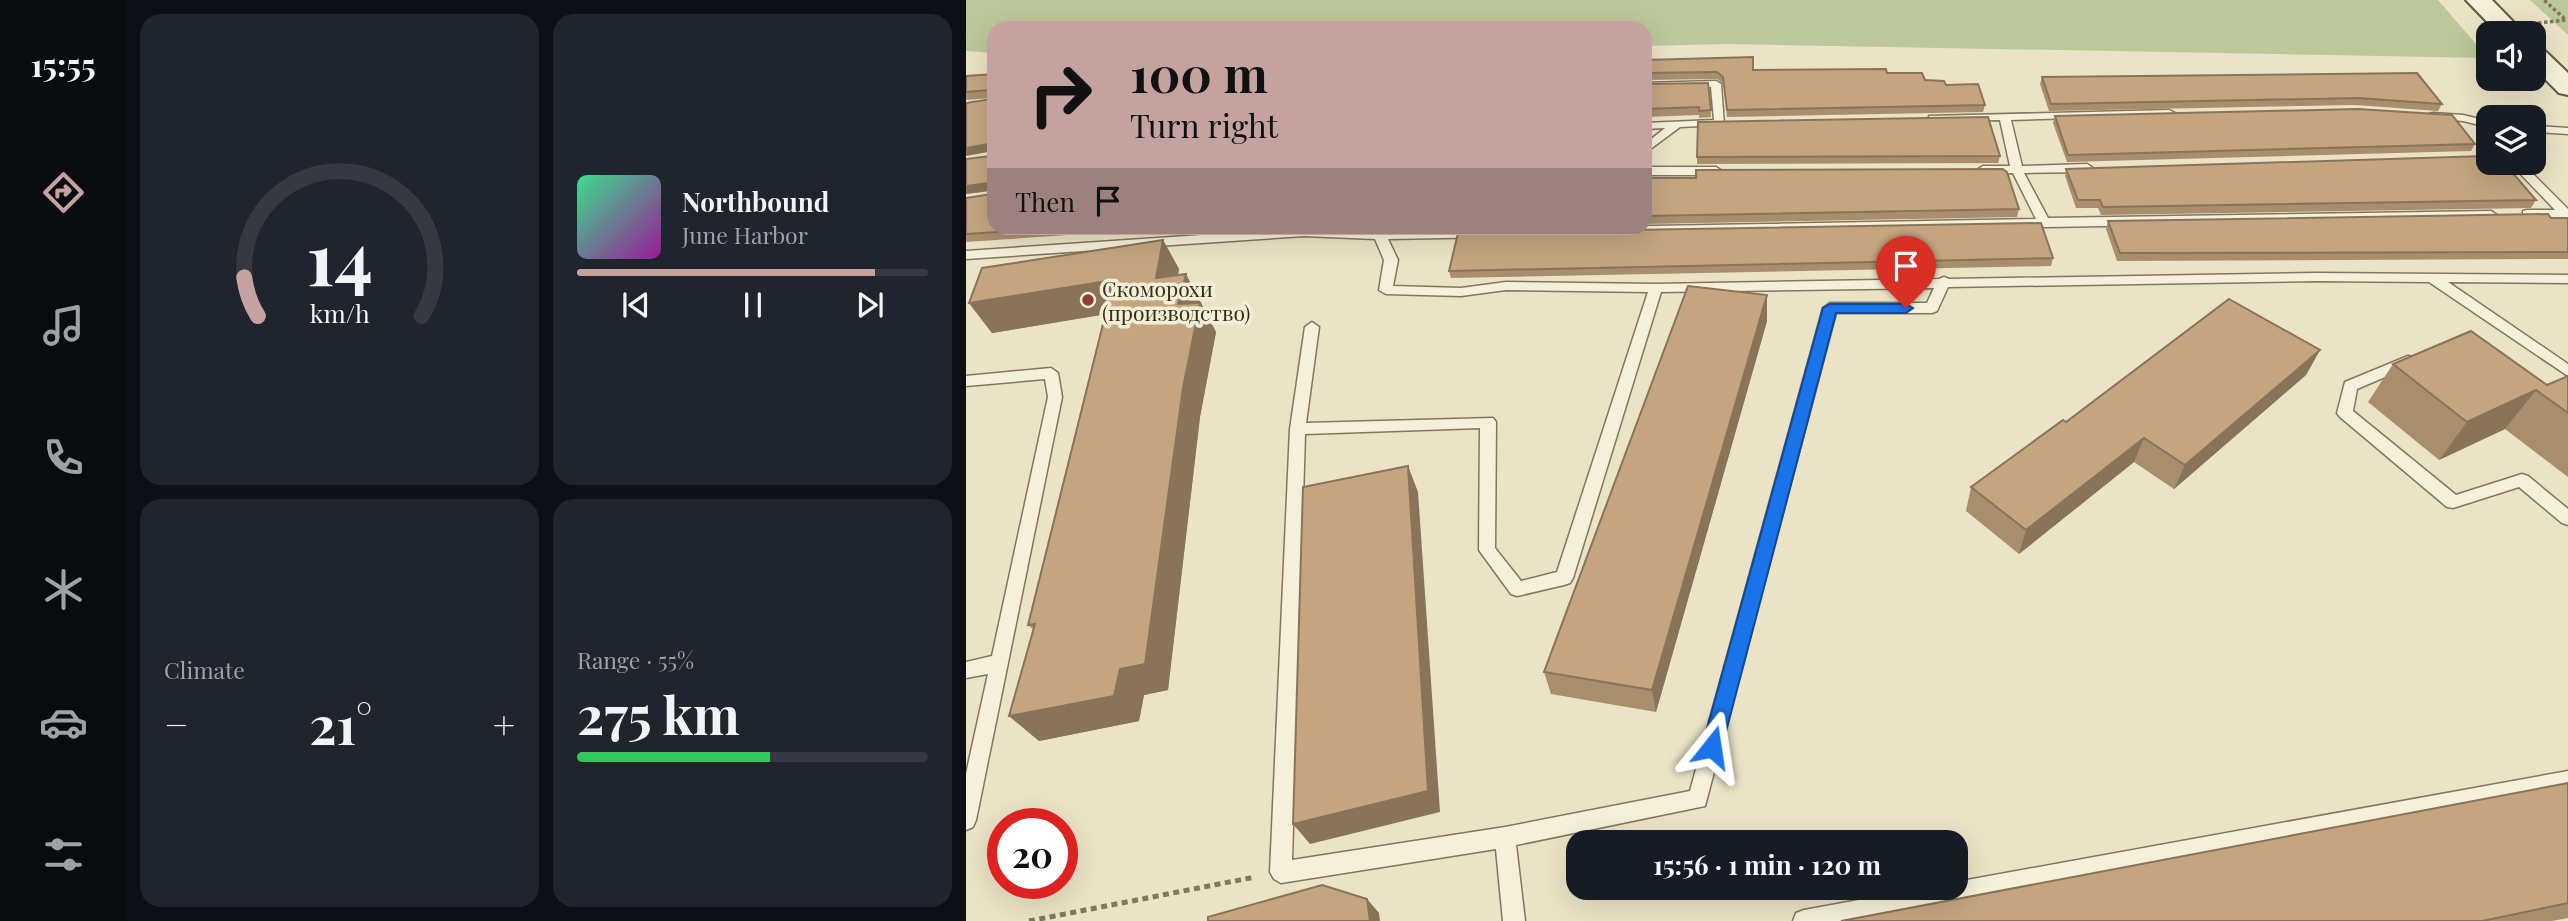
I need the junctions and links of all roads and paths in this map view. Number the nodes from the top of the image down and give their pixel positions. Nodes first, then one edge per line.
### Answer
1 (2478, 0) edge
2 (2544, 0) edge
3 (2500, 21) edge
4 (2546, 24) edge
5 (2546, 66) edge
6 (1652, 86) edge
7 (2568, 87) edge
8 (2188, 113) edge
9 (2422, 115) edge
10 (2005, 116) junction
11 (1924, 118) edge
12 (2476, 121) edge
13 (1720, 122) junction
14 (1733, 122) edge
15 (1677, 124) junction
16 (1652, 126) edge
17 (2546, 130) edge
18 (2568, 131) edge
19 (1652, 144) edge
20 (2098, 168) edge
21 (1976, 170) edge
22 (2017, 170) junction
23 (1652, 171) edge
24 (1728, 171) edge
25 (2528, 175) edge
26 (2567, 214) edge
27 (2043, 220) junction
28 (1652, 227) edge
29 (1264, 235) edge
30 (1380, 235) edge
31 (967, 257) edge
32 (2432, 278) junction
33 (2568, 279) edge
34 (1944, 281) junction
35 (1656, 288) junction
36 (1312, 327) dead end
37 (2422, 355) edge
38 (2568, 372) edge
39 (966, 381) edge
40 (1298, 429) junction
41 (2568, 518) edge
42 (1000, 663) junction
43 (966, 670) edge
44 (2568, 780) edge
45 (966, 820) edge
46 (1505, 837) junction
47 (1281, 872) junction
48 (1029, 921) edge
49 (1514, 921) edge
50 (1804, 921) edge

1 - 3 street
2 - 4 path
5 - 7 street
6 - 13 lane
8 - 10 lane
9 - 12 lane
10 - 11 lane
10 - 22 lane
13 - 14 lane
13 - 15 lane
15 - 16 lane
15 - 19 lane
17 - 18 lane
20 - 22 lane
21 - 22 lane
22 - 27 lane
23 - 24 lane
25 - 26 lane
26 - 27 lane
27 - 28 lane
29 - 31 lane
30 - 35 lane
32 - 33 lane
32 - 34 lane
32 - 38 lane
34 - 35 lane
34 - 46 lane
35 - 40 lane
36 - 40 lane
37 - 41 lane
39 - 42 lane
40 - 47 lane
42 - 43 lane
42 - 45 lane
44 - 50 lane
46 - 47 lane
46 - 49 lane
47 - 48 path

